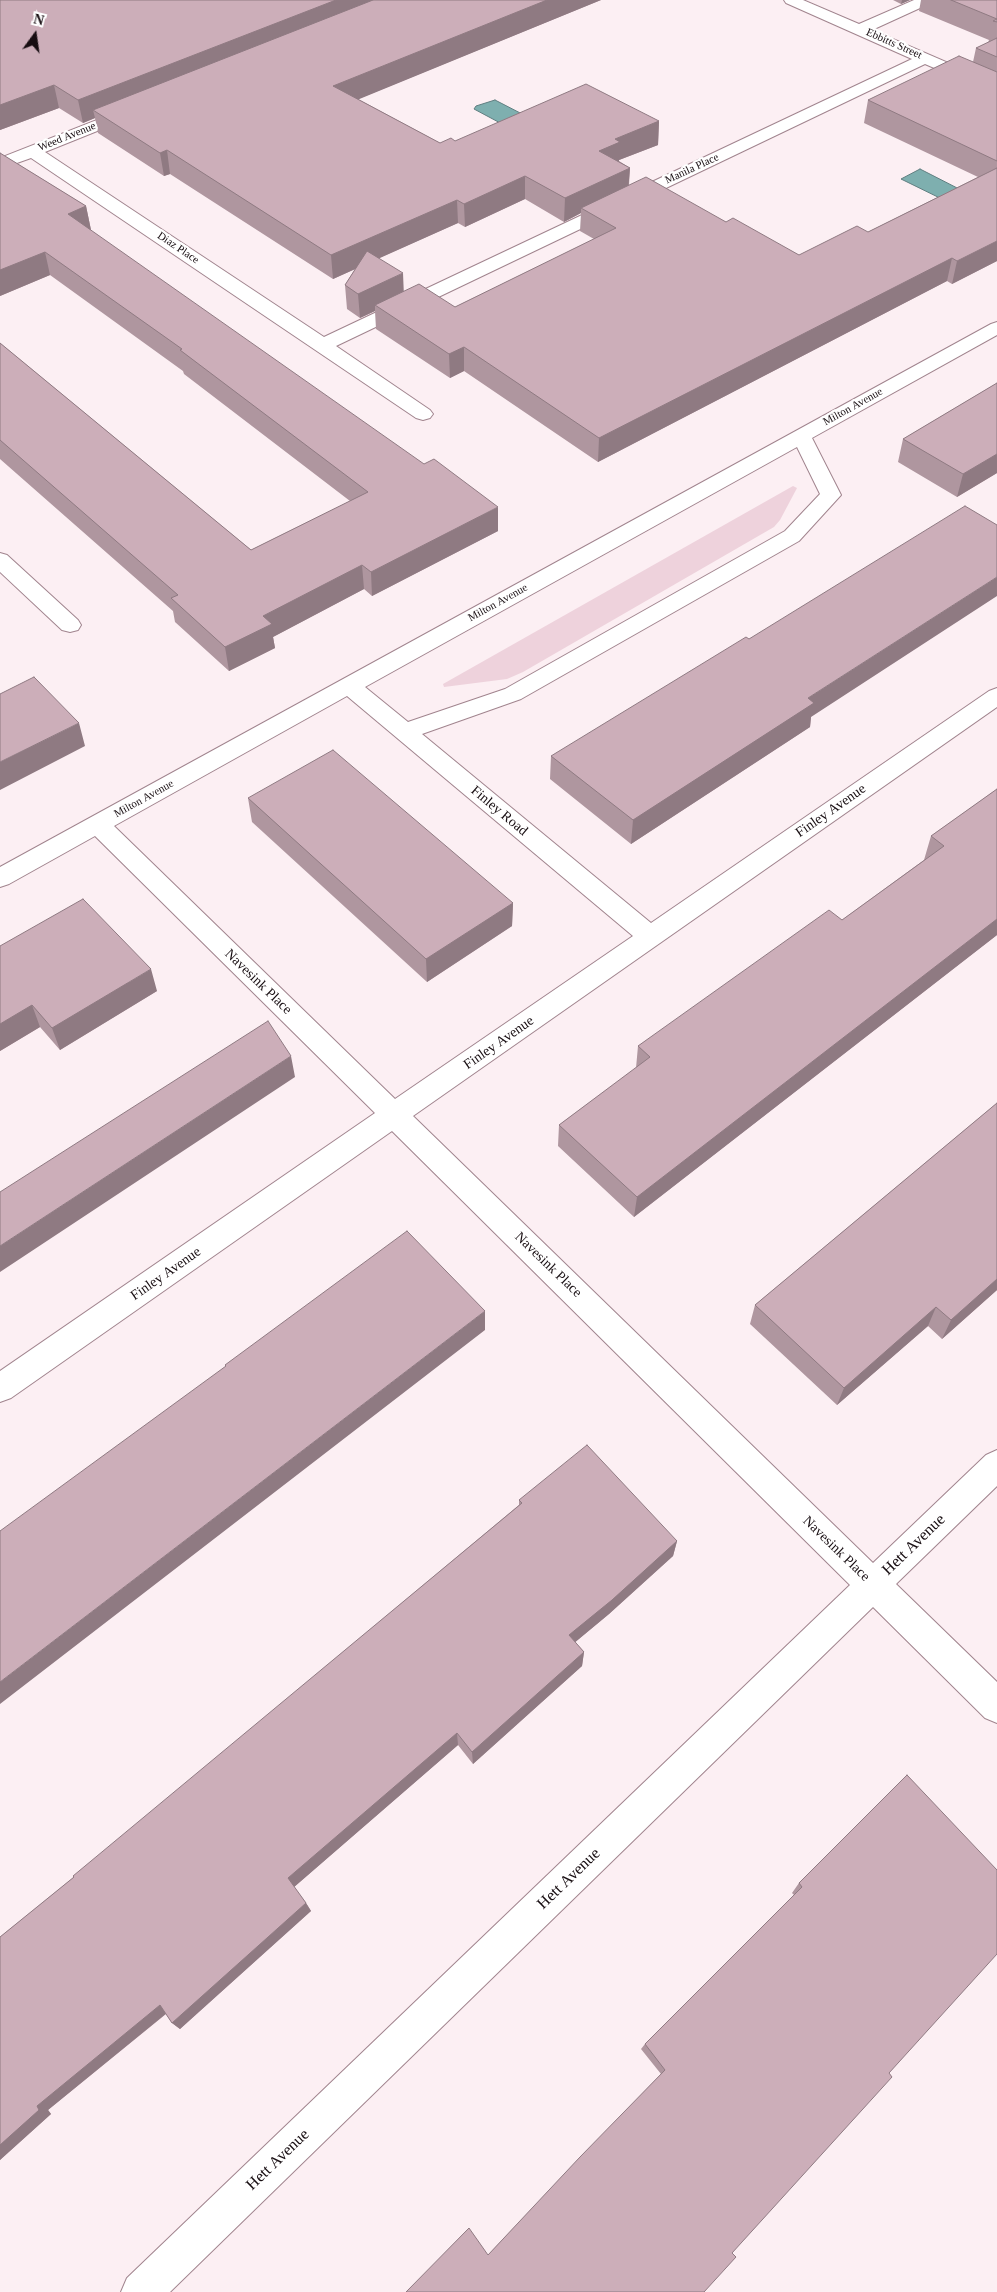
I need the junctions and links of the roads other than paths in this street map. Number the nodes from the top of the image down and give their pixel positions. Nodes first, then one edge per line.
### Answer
1 (791, 0) edge
2 (926, 0) edge
3 (861, 30) junction
4 (926, 58) junction
5 (997, 90) edge
6 (144, 107) edge
7 (32, 151) junction
8 (0, 164) edge
9 (997, 328) edge
10 (323, 345) junction
11 (423, 414) dead end
12 (801, 436) junction
13 (0, 560) edge
14 (70, 625) dead end
15 (348, 686) junction
16 (997, 696) edge
17 (404, 732) junction
18 (98, 824) junction
19 (0, 878) edge
20 (651, 937) junction
21 (395, 1116) junction
22 (0, 1388) edge
23 (997, 1465) edge
24 (873, 1585) junction
25 (997, 1706) edge
26 (141, 2292) edge

1 - 3 street, Ebbitts Street
2 - 3 street
3 - 4 street, Ebbitts Street
4 - 5 street, Ebbitts Street
4 - 10 street, Manila Place
6 - 7 street, Weed Avenue
7 - 8 street, Weed Avenue
7 - 10 street, Diaz Place
9 - 12 street, Milton Avenue
10 - 11 street, Diaz Place
12 - 15 street, Milton Avenue
12 - 17 street
13 - 14 street
15 - 17 street, Finley Road
15 - 18 street, Milton Avenue
16 - 20 street, Finley Avenue
17 - 20 street, Finley Road
18 - 19 street, Milton Avenue
18 - 21 street, Navesink Place
20 - 21 street, Finley Avenue
21 - 22 street, Finley Avenue
21 - 24 street, Navesink Place
23 - 24 street, Hett Avenue
24 - 25 street, Navesink Place
24 - 26 street, Hett Avenue

